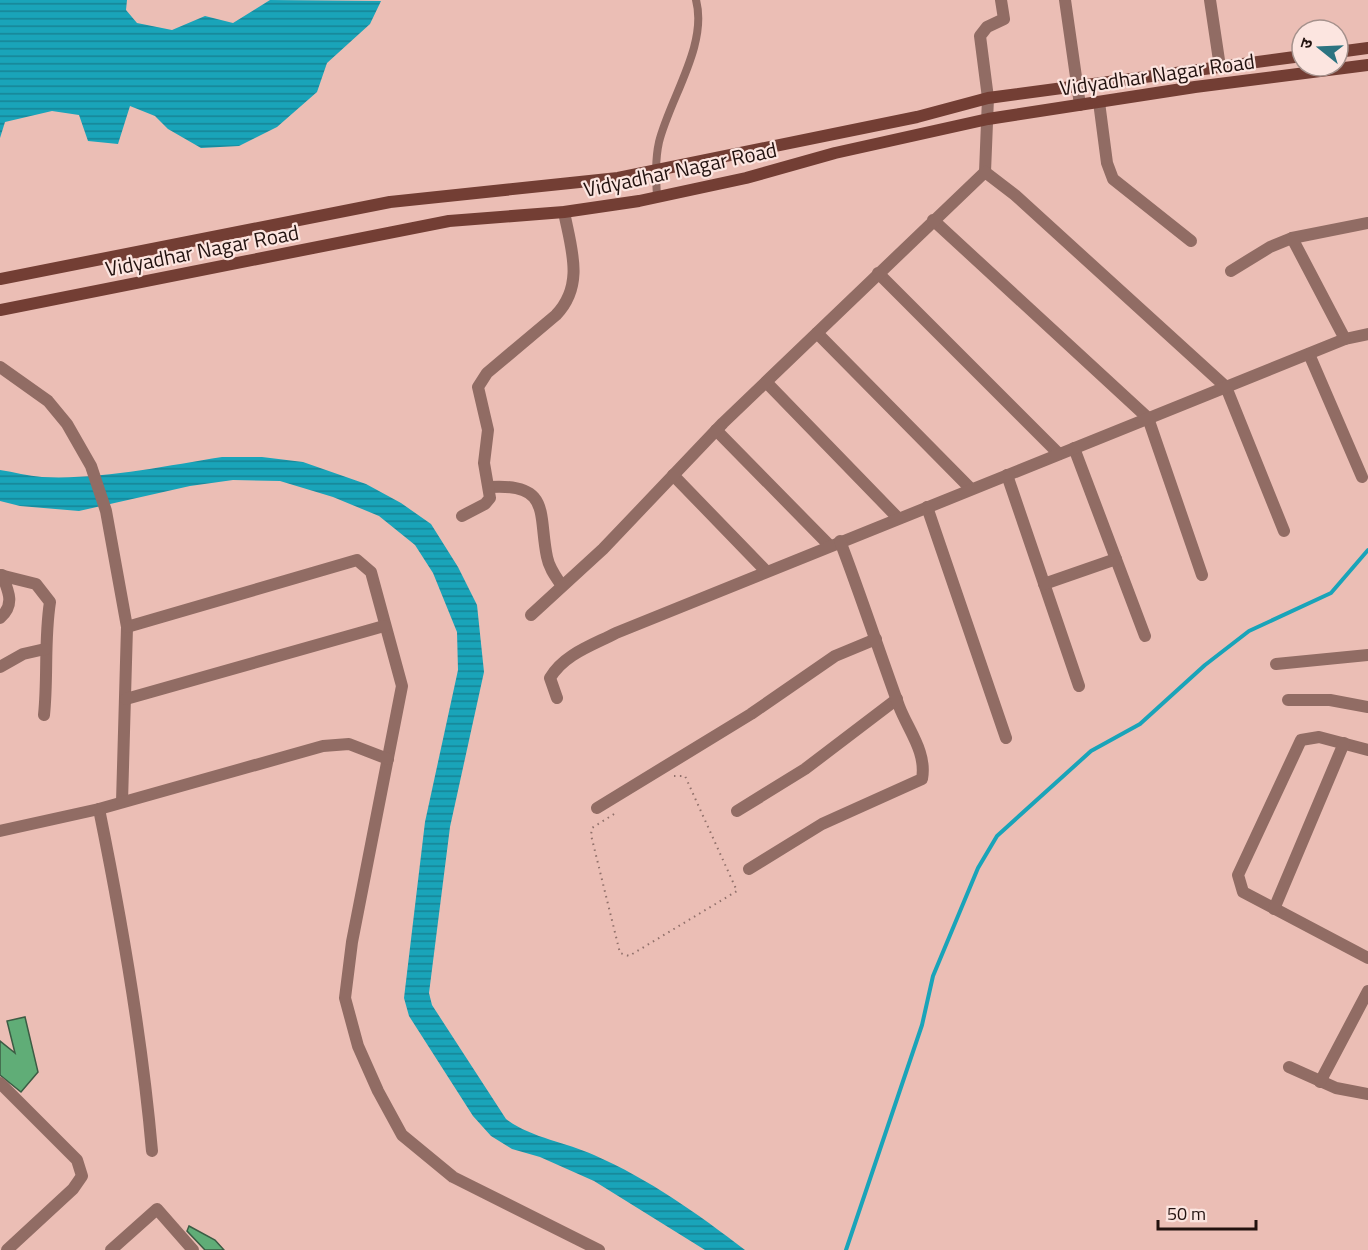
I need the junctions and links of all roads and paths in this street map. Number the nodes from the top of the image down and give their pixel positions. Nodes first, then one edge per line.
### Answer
1 (696, 0) edge
2 (1001, 0) edge
3 (1065, 0) edge
4 (1210, 0) edge
5 (1368, 48) edge
6 (1350, 50) edge
7 (1290, 58) edge
8 (1368, 65) edge
9 (1220, 67) junction
10 (1077, 87) junction
11 (988, 98) junction
12 (1099, 102) junction
13 (1080, 105) junction
14 (988, 118) junction
15 (655, 171) junction
16 (985, 172) junction
17 (657, 197) junction
18 (564, 212) junction
19 (933, 220) junction
20 (1368, 224) edge
21 (1292, 238) junction
22 (1191, 241) dead end
23 (1231, 271) dead end
24 (878, 273) junction
25 (0, 279) edge
26 (0, 310) edge
27 (817, 333) junction
28 (1368, 334) edge
29 (1345, 339) junction
30 (1309, 354) junction
31 (0, 367) edge
32 (766, 382) junction
33 (1226, 387) junction
34 (1148, 418) junction
35 (716, 430) junction
36 (1074, 448) junction
37 (1059, 454) junction
38 (673, 475) junction
39 (1007, 475) junction
40 (1362, 477) dead end
41 (490, 487) junction
42 (970, 489) junction
43 (927, 507) junction
44 (462, 516) dead end
45 (898, 518) junction
46 (1284, 531) dead end
47 (835, 544) junction
48 (1116, 559) junction
49 (766, 571) junction
50 (1, 575) edge
51 (1202, 575) dead end
52 (1044, 584) junction
53 (562, 586) junction
54 (531, 615) dead end
55 (0, 618) edge
56 (384, 626) junction
57 (127, 627) junction
58 (1145, 636) dead end
59 (876, 639) junction
60 (45, 649) junction
61 (1368, 655) edge
62 (1276, 664) dead end
63 (0, 667) edge
64 (1079, 686) dead end
65 (557, 698) dead end
66 (126, 699) junction
67 (897, 699) junction
68 (1288, 700) dead end
69 (1368, 707) edge
70 (44, 715) dead end
71 (1006, 738) dead end
72 (1344, 743) junction
73 (1368, 750) edge
74 (388, 759) junction
75 (665, 782) dead end
76 (122, 802) junction
77 (597, 808) dead end
78 (99, 809) junction
79 (737, 811) dead end
80 (617, 812) dead end
81 (0, 831) edge
82 (749, 869) dead end
83 (1274, 909) junction
84 (1368, 958) edge
85 (1368, 991) edge
86 (1289, 1067) dead end
87 (1320, 1082) junction
88 (0, 1083) edge
89 (1368, 1094) edge
90 (152, 1151) dead end
91 (8, 1250) edge
92 (111, 1250) edge
93 (193, 1250) edge
94 (599, 1250) edge

1 - 15 lane
2 - 11 street
3 - 10 street
4 - 9 street
5 - 6 main road
7 - 9 main road, Vidyadhar Nagar Road
8 - 12 main road, Vidyadhar Nagar Road
9 - 10 main road, Vidyadhar Nagar Road
10 - 11 main road, Vidyadhar Nagar Road
10 - 13 street
11 - 14 street
11 - 15 main road, Vidyadhar Nagar Road
12 - 13 main road, Vidyadhar Nagar Road
12 - 22 street
13 - 14 main road, Vidyadhar Nagar Road
14 - 16 street
14 - 17 main road, Vidyadhar Nagar Road
15 - 17 lane
15 - 25 main road, Vidyadhar Nagar Road
16 - 19 street
16 - 33 street
17 - 18 main road, Vidyadhar Nagar Road
18 - 26 main road, Vidyadhar Nagar Road
18 - 41 street
19 - 24 street
19 - 34 street
20 - 21 street
21 - 23 street
21 - 29 street
24 - 27 street
24 - 37 street
27 - 32 street
27 - 42 street
28 - 29 street
29 - 30 street
30 - 33 street
30 - 40 street
31 - 57 street
32 - 35 street
32 - 45 street
33 - 34 street
33 - 46 street
34 - 36 street
34 - 51 street
35 - 38 street
35 - 47 street
36 - 37 street
36 - 48 street
37 - 39 street
38 - 49 street
38 - 53 street
39 - 42 street
39 - 52 street
41 - 44 street
41 - 53 street
42 - 43 street
43 - 45 street
43 - 71 street
45 - 47 street
47 - 49 street
47 - 59 street
48 - 52 street
48 - 58 street
49 - 65 street
50 - 55 street
50 - 60 street
52 - 64 street
53 - 54 street
56 - 57 street
56 - 66 street
56 - 74 street
57 - 66 street
59 - 67 street
59 - 77 street
60 - 63 street
60 - 70 street
61 - 62 street
66 - 76 street
67 - 79 street
67 - 82 street
68 - 69 street
72 - 73 street
72 - 83 street
72 - 83 street
74 - 76 street
74 - 94 street
75 - 80 path
76 - 78 street
78 - 81 street
78 - 90 street
83 - 84 street
85 - 87 street
86 - 87 street
87 - 89 street
88 - 91 street
92 - 93 street

